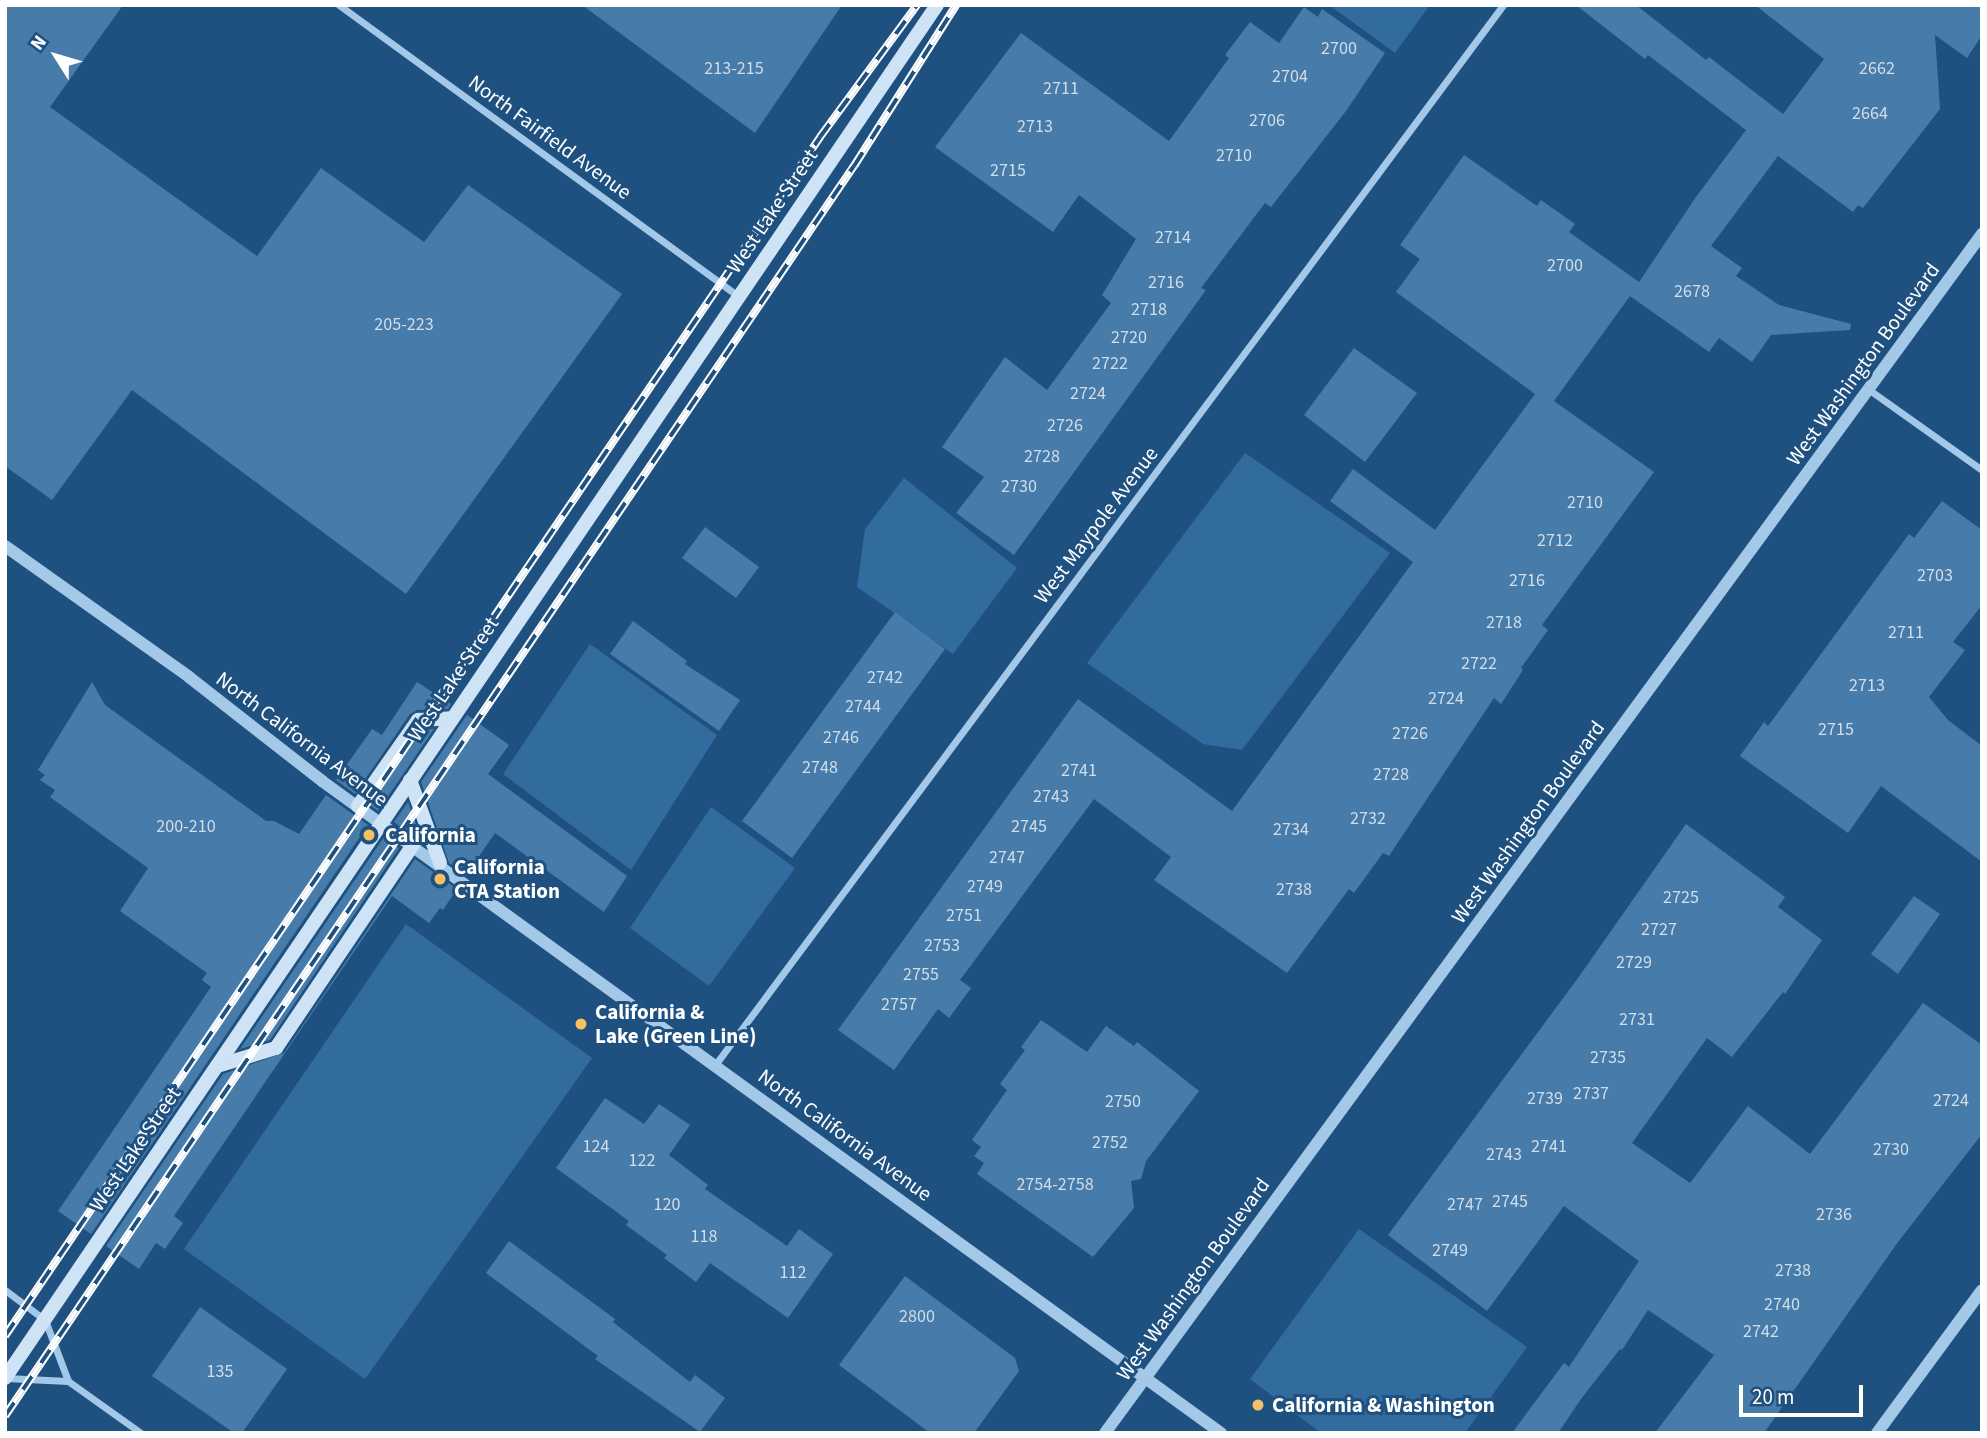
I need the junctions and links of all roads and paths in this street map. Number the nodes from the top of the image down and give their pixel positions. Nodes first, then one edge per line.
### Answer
1 (338, 5) edge
2 (937, 5) edge
3 (1503, 5) edge
4 (1982, 234) edge
5 (739, 297) junction
6 (1868, 389) junction
7 (1982, 470) edge
8 (5, 546) edge
9 (452, 718) junction
10 (410, 780) junction
11 (358, 806) junction
12 (382, 824) junction
13 (413, 845) junction
14 (440, 863) junction
15 (715, 1065) junction
16 (217, 1066) junction
17 (5, 1290) edge
18 (1982, 1290) edge
19 (45, 1320) junction
20 (5, 1378) edge
21 (1144, 1378) junction
22 (68, 1381) junction
23 (141, 1433) edge
24 (1105, 1433) edge
25 (1221, 1433) edge
26 (1877, 1433) edge

1 - 5 street, North Fairfield Avenue
2 - 5 main road, West Lake Street
3 - 15 street, West Maypole Avenue
4 - 6 street, West Washington Boulevard
5 - 9 main road, West Lake Street
6 - 7 street
6 - 21 street, West Washington Boulevard
8 - 11 street, North California Avenue
9 - 10 main road, West Lake Street
9 - 11 main road
10 - 12 main road, West Lake Street
10 - 14 main road
11 - 12 street, North California Avenue
12 - 13 street, North California Avenue
12 - 16 main road, West Lake Street
13 - 14 street, North California Avenue
13 - 16 main road
14 - 15 street, North California Avenue
15 - 21 street, North California Avenue
16 - 19 main road, West Lake Street
17 - 19 street
18 - 26 street
19 - 20 main road, West Lake Street
19 - 22 street
20 - 22 street
21 - 24 street, West Washington Boulevard
21 - 25 street, North California Avenue
22 - 23 street

